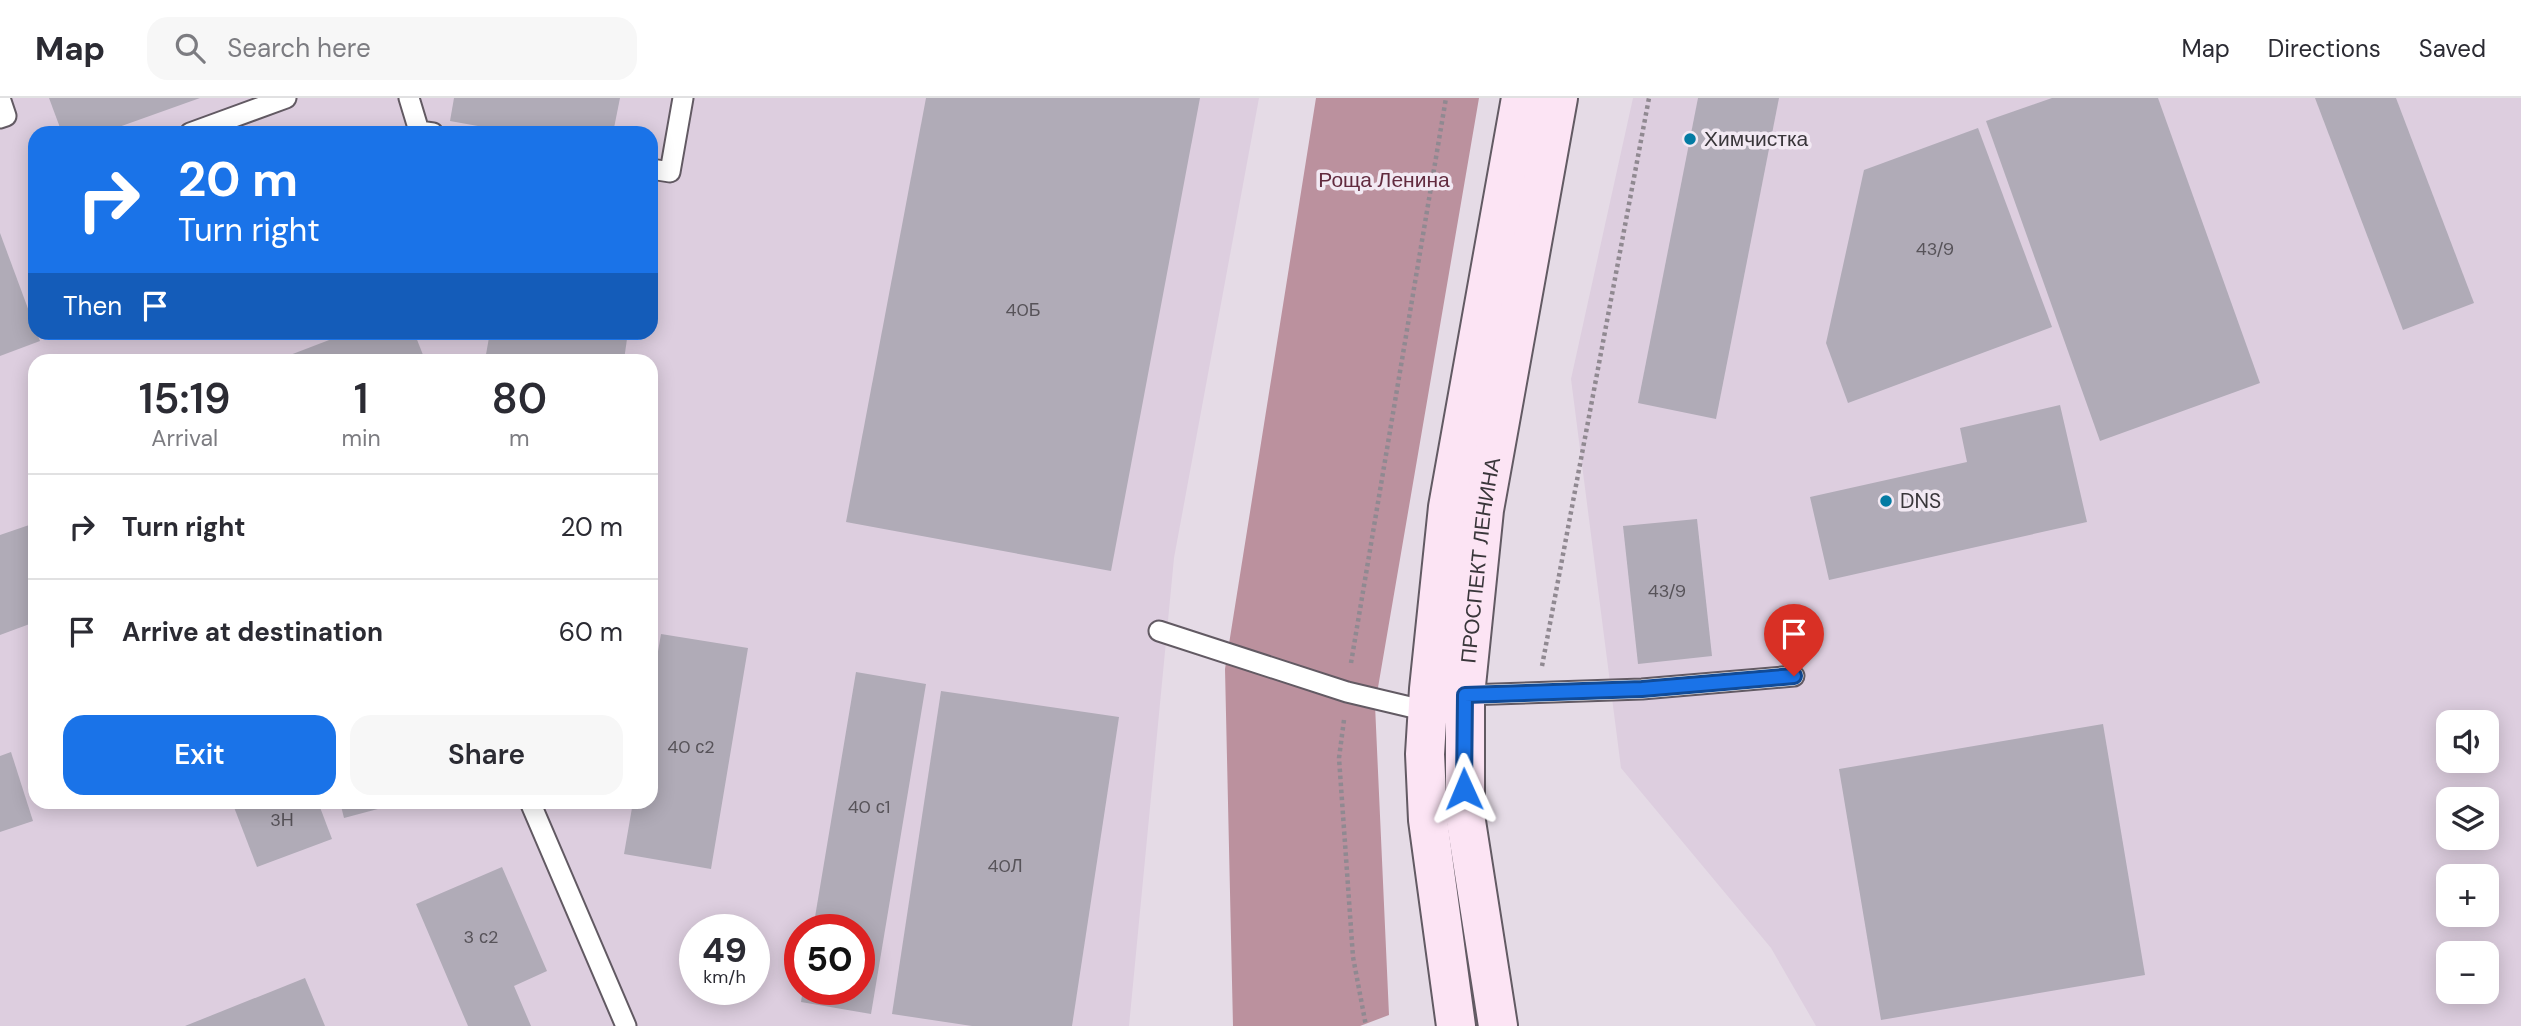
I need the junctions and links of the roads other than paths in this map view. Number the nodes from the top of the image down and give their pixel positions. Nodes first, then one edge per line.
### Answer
1 (0, 98) edge
2 (286, 98) edge
3 (409, 98) edge
4 (683, 98) edge
5 (1521, 98) edge
6 (1558, 98) edge
7 (0, 118) edge
8 (209, 126) edge
9 (417, 126) edge
10 (658, 170) edge
11 (1159, 631) dead end
12 (1794, 676) dead end
13 (1465, 695) junction
14 (1427, 710) junction
15 (533, 809) edge
16 (1504, 1021) edge
17 (626, 1026) edge
18 (1457, 1026) edge

1 - 7 lane
2 - 8 lane
3 - 9 lane
4 - 10 lane
5 - 14 main road, ПРОСПЕКТ ЛЕНИНА
6 - 13 main road, ПРОСПЕКТ ЛЕНИНА
11 - 14 lane
12 - 13 lane
13 - 16 main road, ПРОСПЕКТ ЛЕНИНА
14 - 18 main road, ПРОСПЕКТ ЛЕНИНА
15 - 17 lane

